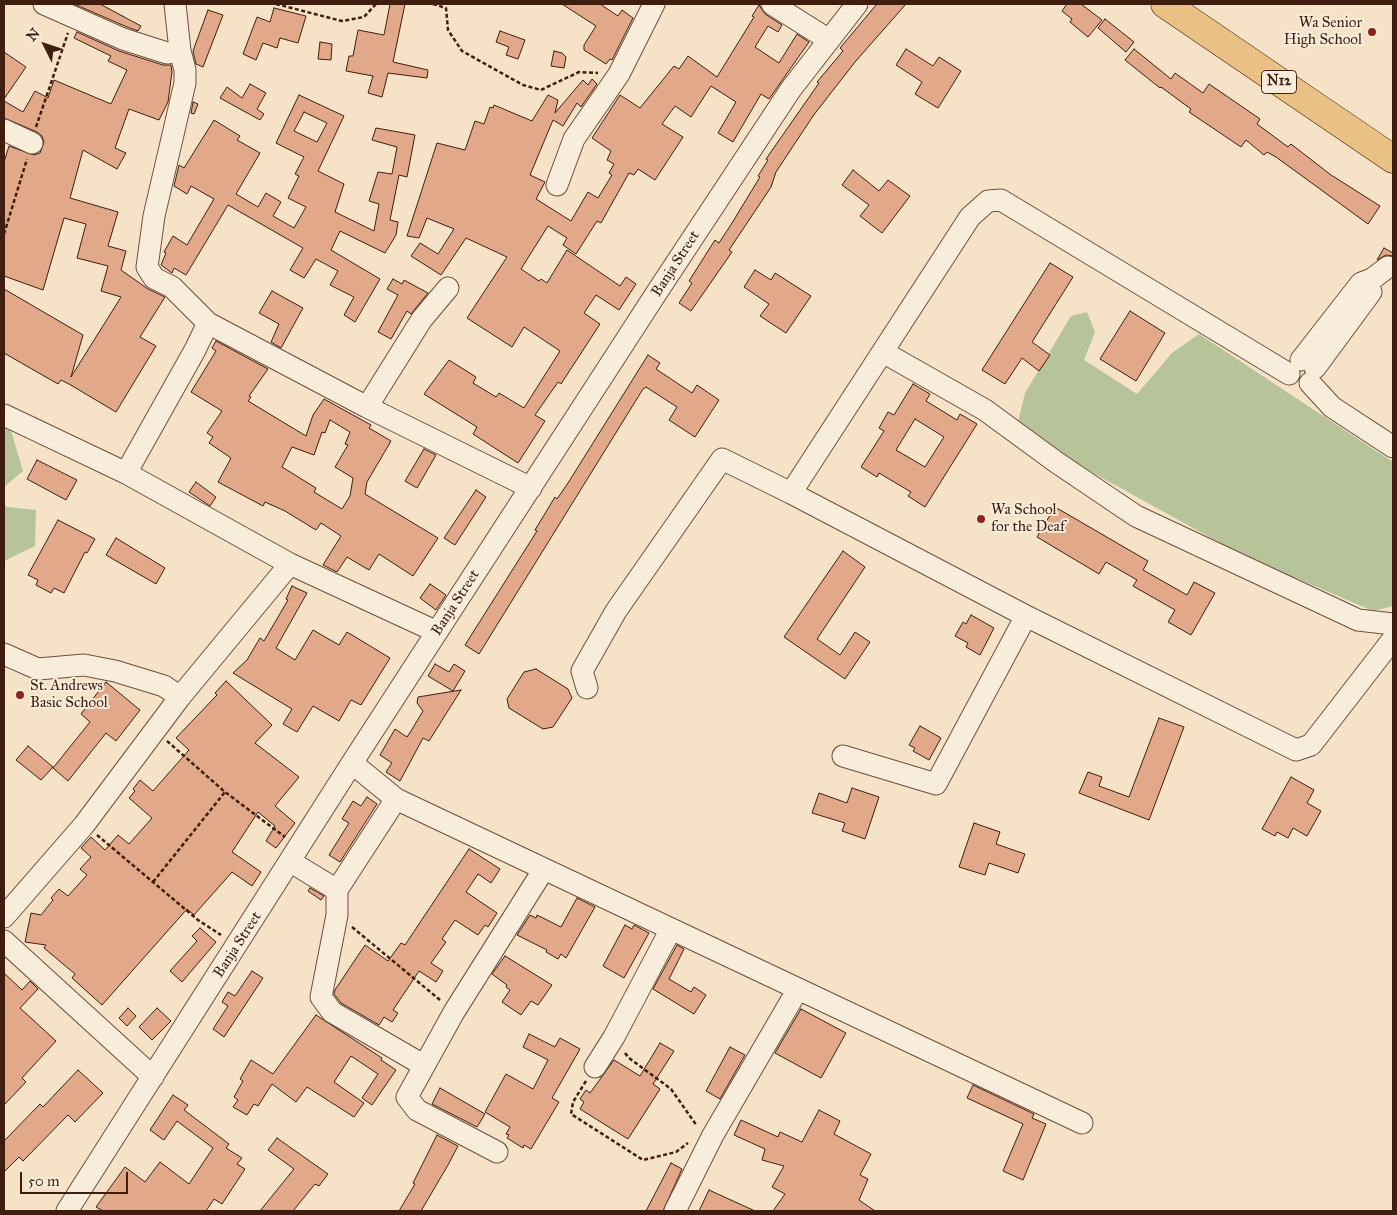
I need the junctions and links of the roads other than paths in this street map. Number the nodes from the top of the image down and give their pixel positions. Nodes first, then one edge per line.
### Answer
1 (44, 4) edge
2 (175, 4) edge
3 (654, 4) edge
4 (772, 4) edge
5 (857, 4) edge
6 (1165, 4) edge
7 (70, 9) edge
8 (829, 40) junction
9 (180, 51) junction
10 (4, 130) edge
11 (32, 143) dead end
12 (1393, 159) edge
13 (557, 185) dead end
14 (1380, 273) dead end
15 (448, 288) dead end
16 (208, 323) junction
17 (883, 352) junction
18 (1304, 371) junction
19 (367, 407) junction
20 (4, 415) edge
21 (1393, 447) edge
22 (126, 473) junction
23 (531, 488) junction
24 (791, 493) junction
25 (290, 564) junction
26 (1026, 616) junction
27 (1393, 624) edge
28 (437, 632) junction
29 (1393, 639) edge
30 (4, 654) edge
31 (586, 688) dead end
32 (180, 697) junction
33 (843, 756) dead end
34 (352, 763) junction
35 (396, 799) junction
36 (295, 855) junction
37 (544, 869) junction
38 (337, 890) junction
39 (4, 917) edge
40 (671, 929) junction
41 (4, 942) edge
42 (798, 989) junction
43 (423, 1065) junction
44 (595, 1067) road end
45 (153, 1077) junction
46 (1082, 1123) dead end
47 (497, 1152) dead end
48 (67, 1211) edge
49 (674, 1211) edge

1 - 7 street
2 - 9 street
3 - 13 street
4 - 8 street
5 - 8 street, Banja Street
6 - 12 highway, N12
7 - 9 street
8 - 23 street, Banja Street
9 - 16 street
10 - 11 street
14 - 18 street
15 - 19 street
16 - 19 street
16 - 22 street
17 - 18 street
17 - 24 street
17 - 27 street
18 - 21 street
19 - 23 street
20 - 22 street
22 - 25 street
23 - 28 street, Banja Street
24 - 26 street
24 - 31 street
25 - 28 street
25 - 32 street
26 - 29 street
26 - 33 street
28 - 34 street, Banja Street
30 - 32 street
32 - 39 street
34 - 35 street
34 - 36 street, Banja Street
35 - 37 street
35 - 38 street
36 - 38 street
36 - 45 street, Banja Street
37 - 40 street
37 - 43 street
38 - 43 street
40 - 42 street
40 - 44 street
41 - 45 street
42 - 46 street
42 - 49 street
43 - 47 street
45 - 48 street, Banja Street

